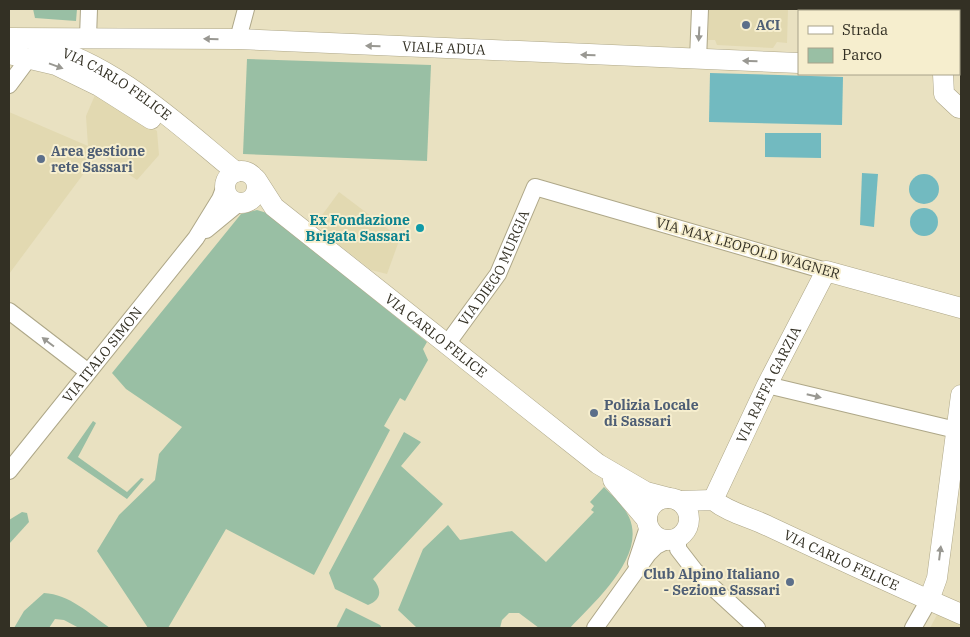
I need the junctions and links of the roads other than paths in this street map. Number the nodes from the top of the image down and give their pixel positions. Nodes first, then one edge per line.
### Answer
1 (89, 9) edge
2 (246, 9) edge
3 (700, 9) edge
4 (88, 36) junction
5 (9, 38) edge
6 (238, 39) junction
7 (9, 54) edge
8 (29, 58) junction
9 (698, 60) junction
10 (798, 63) edge
11 (943, 75) edge
12 (954, 75) edge
13 (9, 85) edge
14 (960, 109) edge
15 (229, 179) junction
16 (256, 179) junction
17 (535, 187) joint
18 (245, 201) junction
19 (274, 207) junction
20 (196, 238) junction
21 (826, 271) junction
22 (961, 308) edge
23 (9, 312) edge
24 (447, 344) junction
25 (87, 371) junction
26 (767, 385) junction
27 (961, 395) edge
28 (956, 430) junction
29 (598, 464) junction
30 (9, 469) edge
31 (674, 499) junction
32 (717, 503) junction
33 (647, 523) junction
34 (677, 536) junction
35 (629, 582) junction
36 (929, 600) junction
37 (961, 614) edge
38 (595, 628) edge
39 (757, 628) edge
40 (914, 628) edge

1 - 4 street
2 - 6 street
3 -> 9 street
4 - 5 main road, VIALE ADUA
6 -> 4 main road, VIALE ADUA
5 - 15 main road, VIA CARLO FELICE
9 -> 6 main road, VIALE ADUA
7 - 8 main road, VIA CARLO FELICE
8 - 13 street
8 -> 15 main road, VIA CARLO FELICE
10 -> 9 main road, VIALE ADUA
11 - 14 main road
12 - 14 main road
15 - 16 main road
15 - 18 main road
15 - 20 street, VIA ITALO SIMON
16 - 18 main road
16 - 19 main road, VIA CARLO FELICE
17 - 21 street, VIA MAX LEOPOLD WAGNER
17 - 24 street, VIA DIEGO MURGIA
18 - 19 main road, VIA CARLO FELICE
18 - 20 street, VIA ITALO SIMON
19 - 24 main road, VIA CARLO FELICE
20 - 25 street, VIA ITALO SIMON
21 - 22 main road, VIA MAX LEOPOLD WAGNER
21 - 26 main road, VIA RAFFA GARZIA
25 -> 23 street
24 - 29 main road, VIA CARLO FELICE
25 - 30 street, VIA ITALO SIMON
26 -> 28 street
26 - 32 main road, VIA RAFFA GARZIA
27 - 28 main road
36 -> 28 main road
29 - 31 main road, VIA CARLO FELICE
29 - 33 main road, VIA CARLO FELICE
31 - 32 main road, VIA CARLO FELICE
31 - 33 main road
31 - 34 main road
32 - 34 main road
32 - 36 main road, VIA CARLO FELICE
33 - 34 main road
33 - 35 street
34 - 35 street
34 - 39 street
35 - 38 street
36 - 37 main road, VIA CARLO FELICE
36 - 40 street

